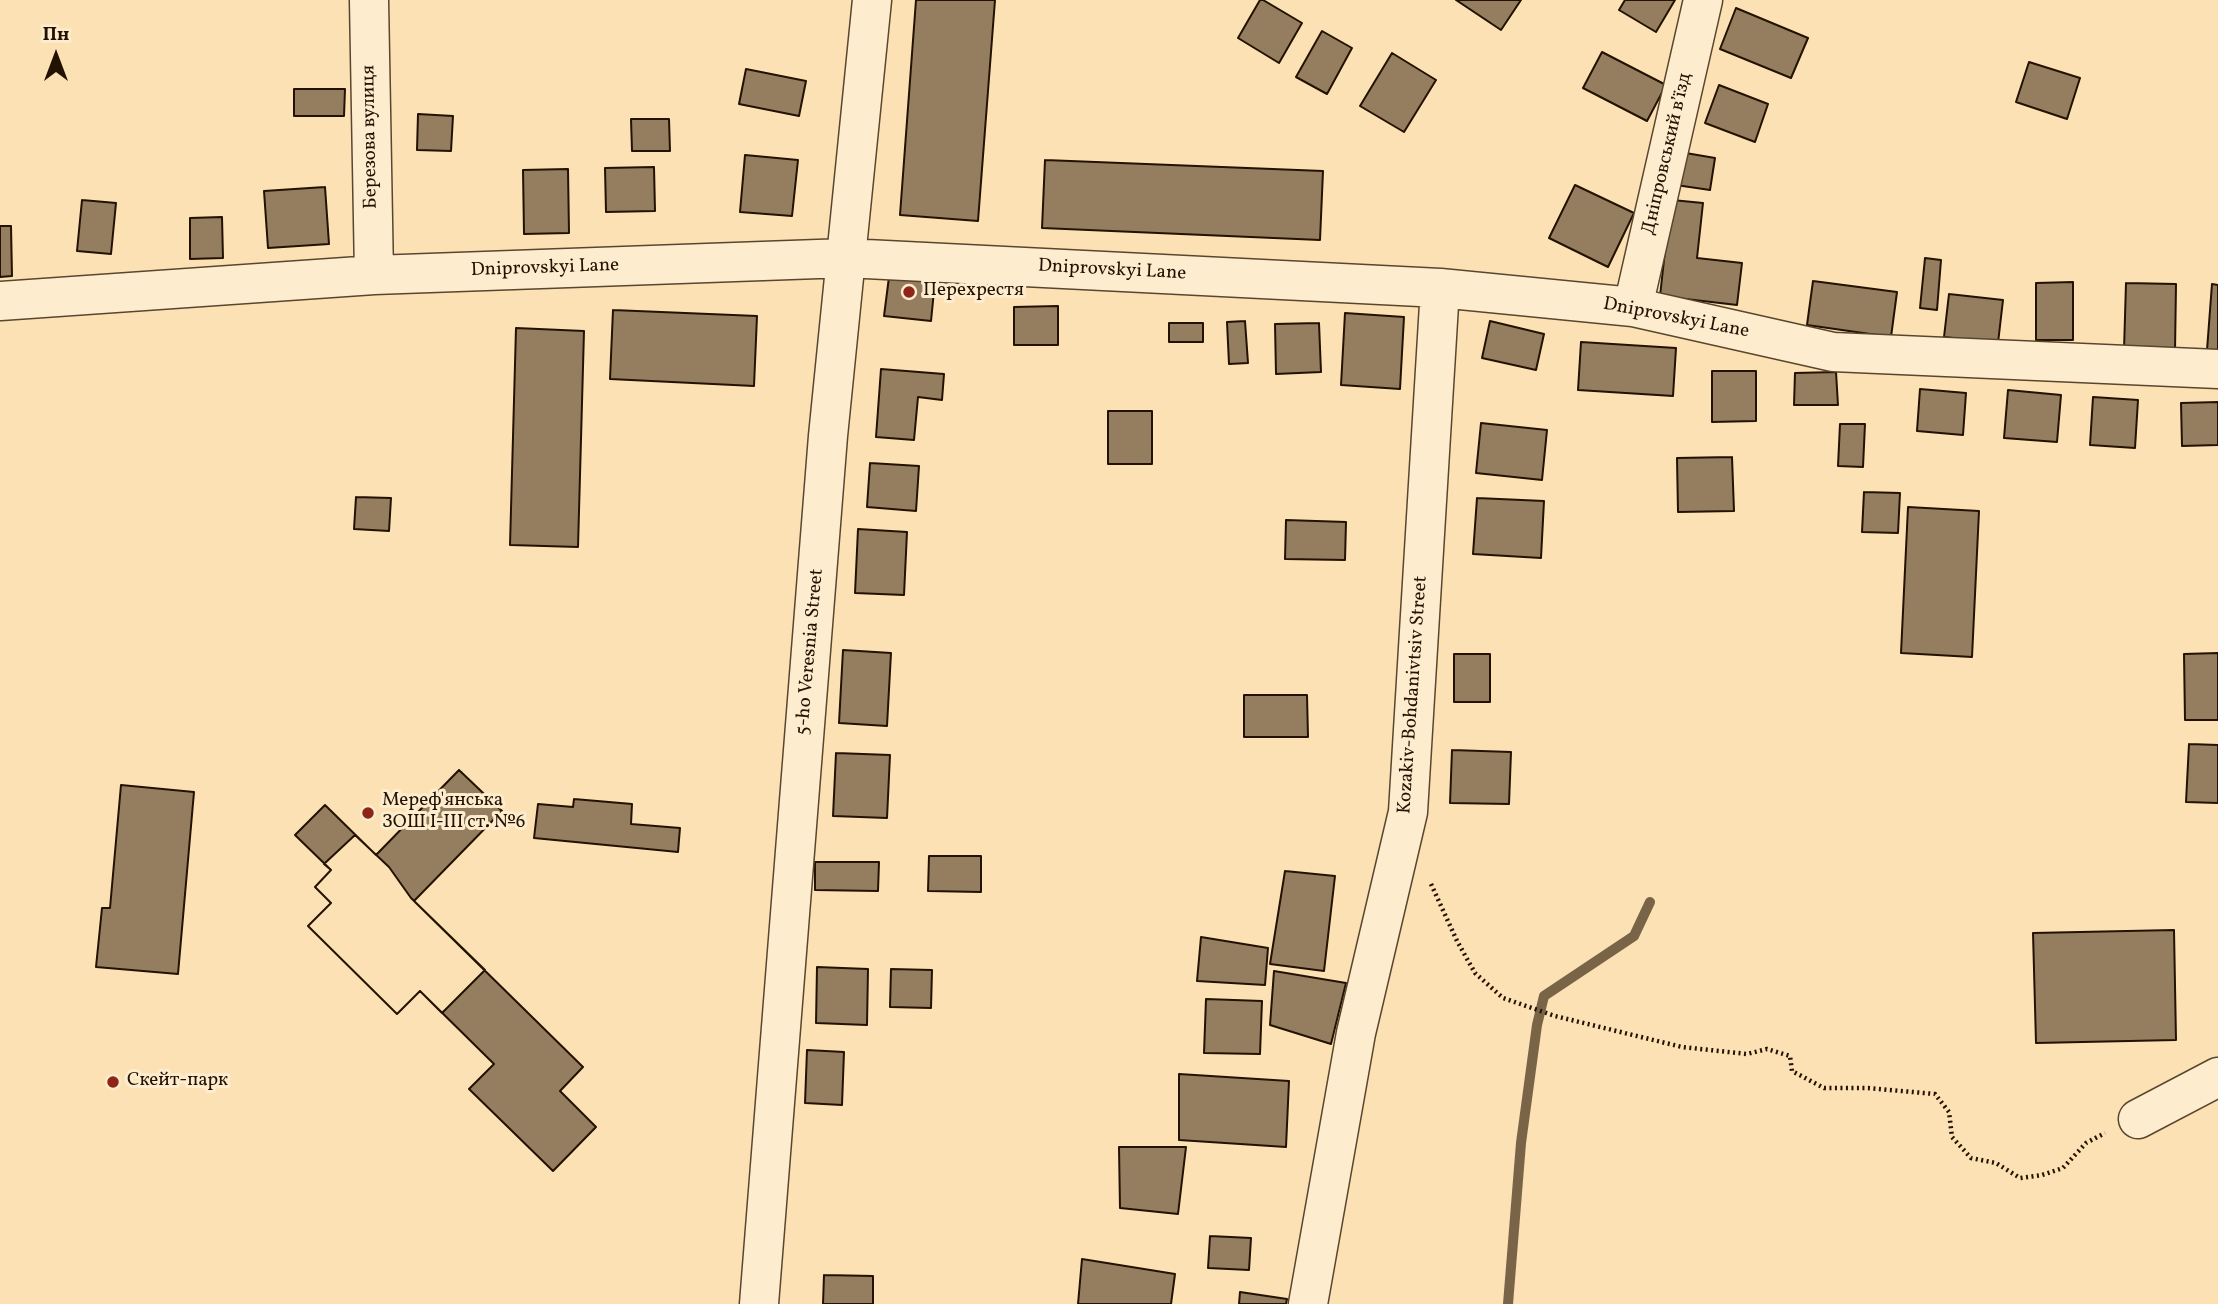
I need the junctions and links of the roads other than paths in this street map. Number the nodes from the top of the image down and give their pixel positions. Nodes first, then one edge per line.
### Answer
1 (369, 0) edge
2 (872, 0) edge
3 (1703, 0) edge
4 (846, 258) junction
5 (374, 275) junction
6 (1440, 288) junction
7 (0, 301) edge
8 (1633, 307) junction
9 (2218, 369) edge
10 (2218, 1077) edge
11 (2138, 1119) road end
12 (759, 1304) edge
13 (1308, 1304) edge

1 - 5 street, Березова вулиця
2 - 4 street, 5-ho Veresnia Street
3 - 8 street, Дніпровський в’їзд
4 - 5 street, Dniprovskyi Lane
4 - 6 street, Dniprovskyi Lane
4 - 12 street, 5-ho Veresnia Street
5 - 7 street, Dniprovskyi Lane
6 - 8 street, Dniprovskyi Lane
6 - 13 street, Kozakiv-Bohdanivtsiv Street
8 - 9 street, Dniprovskyi Lane
10 - 11 street

